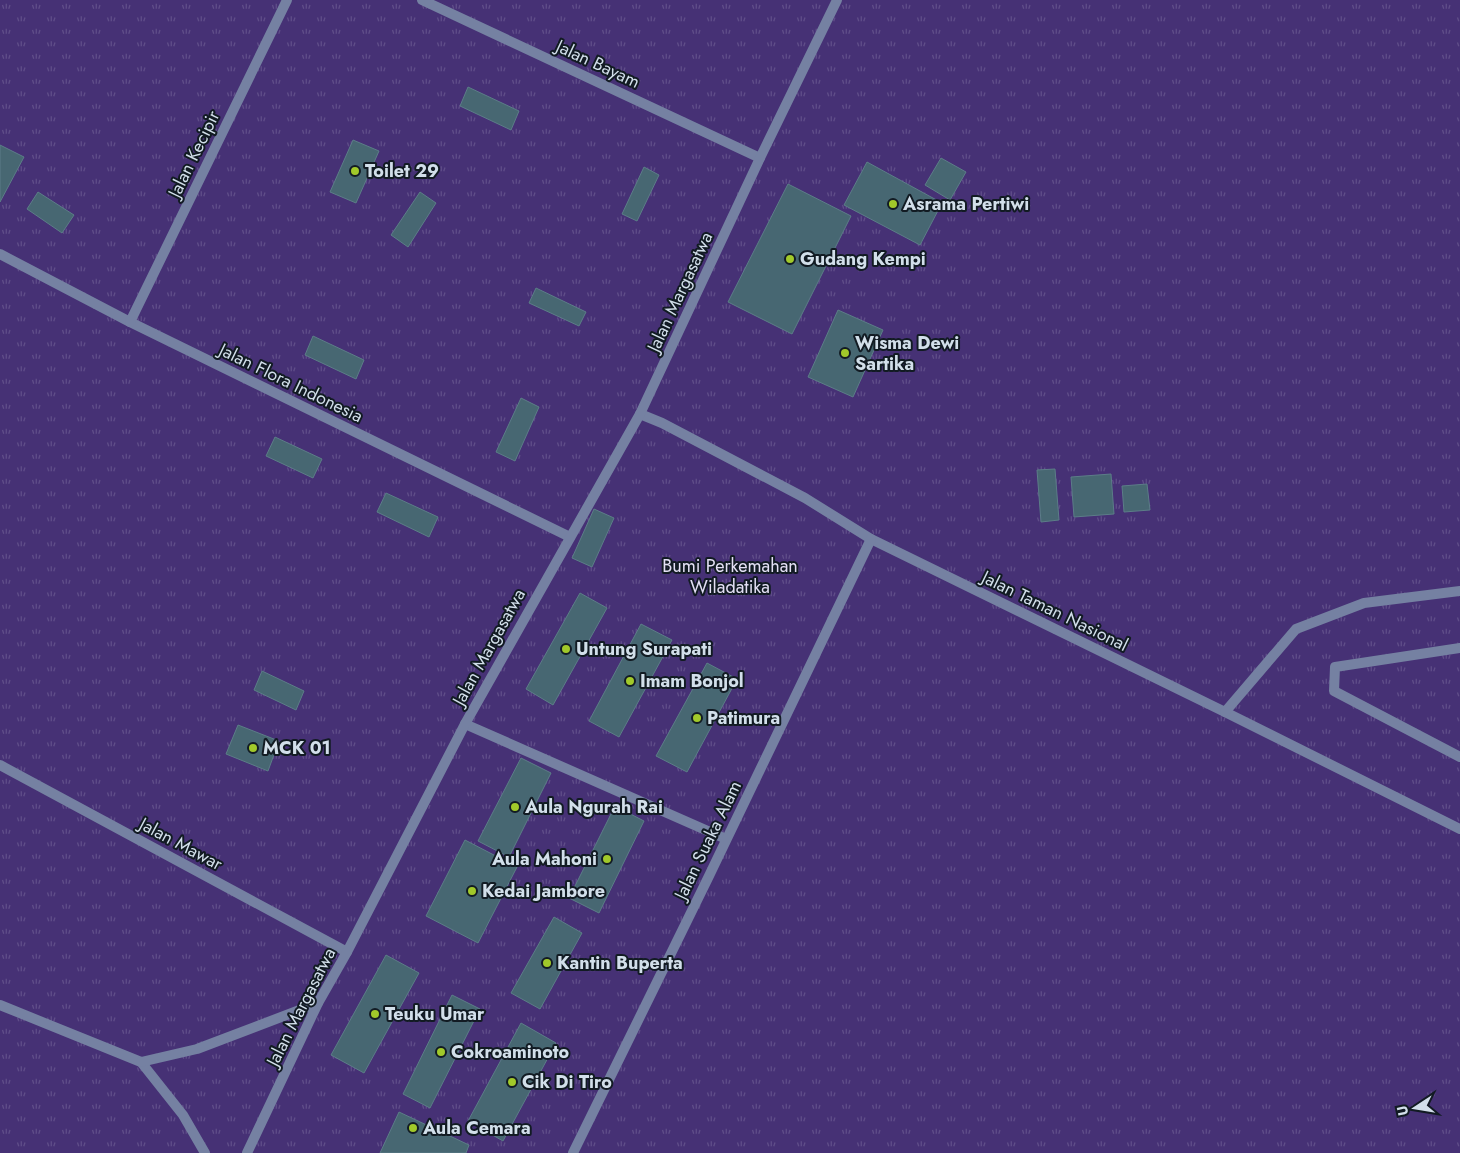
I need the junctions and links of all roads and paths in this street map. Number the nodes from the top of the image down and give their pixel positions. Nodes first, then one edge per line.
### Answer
1 (287, 0) edge
2 (422, 0) edge
3 (837, 0) edge
4 (760, 158) junction
5 (0, 254) edge
6 (130, 322) junction
7 (640, 414) junction
8 (570, 537) junction
9 (871, 539) junction
10 (1460, 591) edge
11 (1460, 648) edge
12 (1225, 712) junction
13 (464, 724) junction
14 (1460, 757) edge
15 (0, 765) edge
16 (1460, 829) edge
17 (726, 839) junction
18 (347, 952) junction
19 (318, 1003) junction
20 (0, 1005) edge
21 (141, 1062) junction
22 (205, 1153) edge
23 (247, 1153) edge
24 (573, 1153) edge

1 - 6 street, Jalan Kecipir
2 - 4 street, Jalan Bayam
3 - 4 street, Jalan Margasatwa
4 - 7 street, Jalan Margasatwa
5 - 6 street, Jalan Flora Indonesia
6 - 8 street, Jalan Flora Indonesia
7 - 8 street, Jalan Margasatwa
7 - 9 street, Jalan Taman Nasional
8 - 13 street, Jalan Margasatwa
9 - 12 street, Jalan Taman Nasional
9 - 17 street, Jalan Suaka Alam
10 - 12 street
11 - 14 street
12 - 16 street, Jalan Taman Nasional
13 - 17 street
13 - 18 street, Jalan Margasatwa
15 - 18 street, Jalan Mawar
17 - 24 street, Jalan Suaka Alam
18 - 19 street, Jalan Margasatwa
19 - 21 street
19 - 23 street, Jalan Margasatwa
20 - 21 street
21 - 22 street

